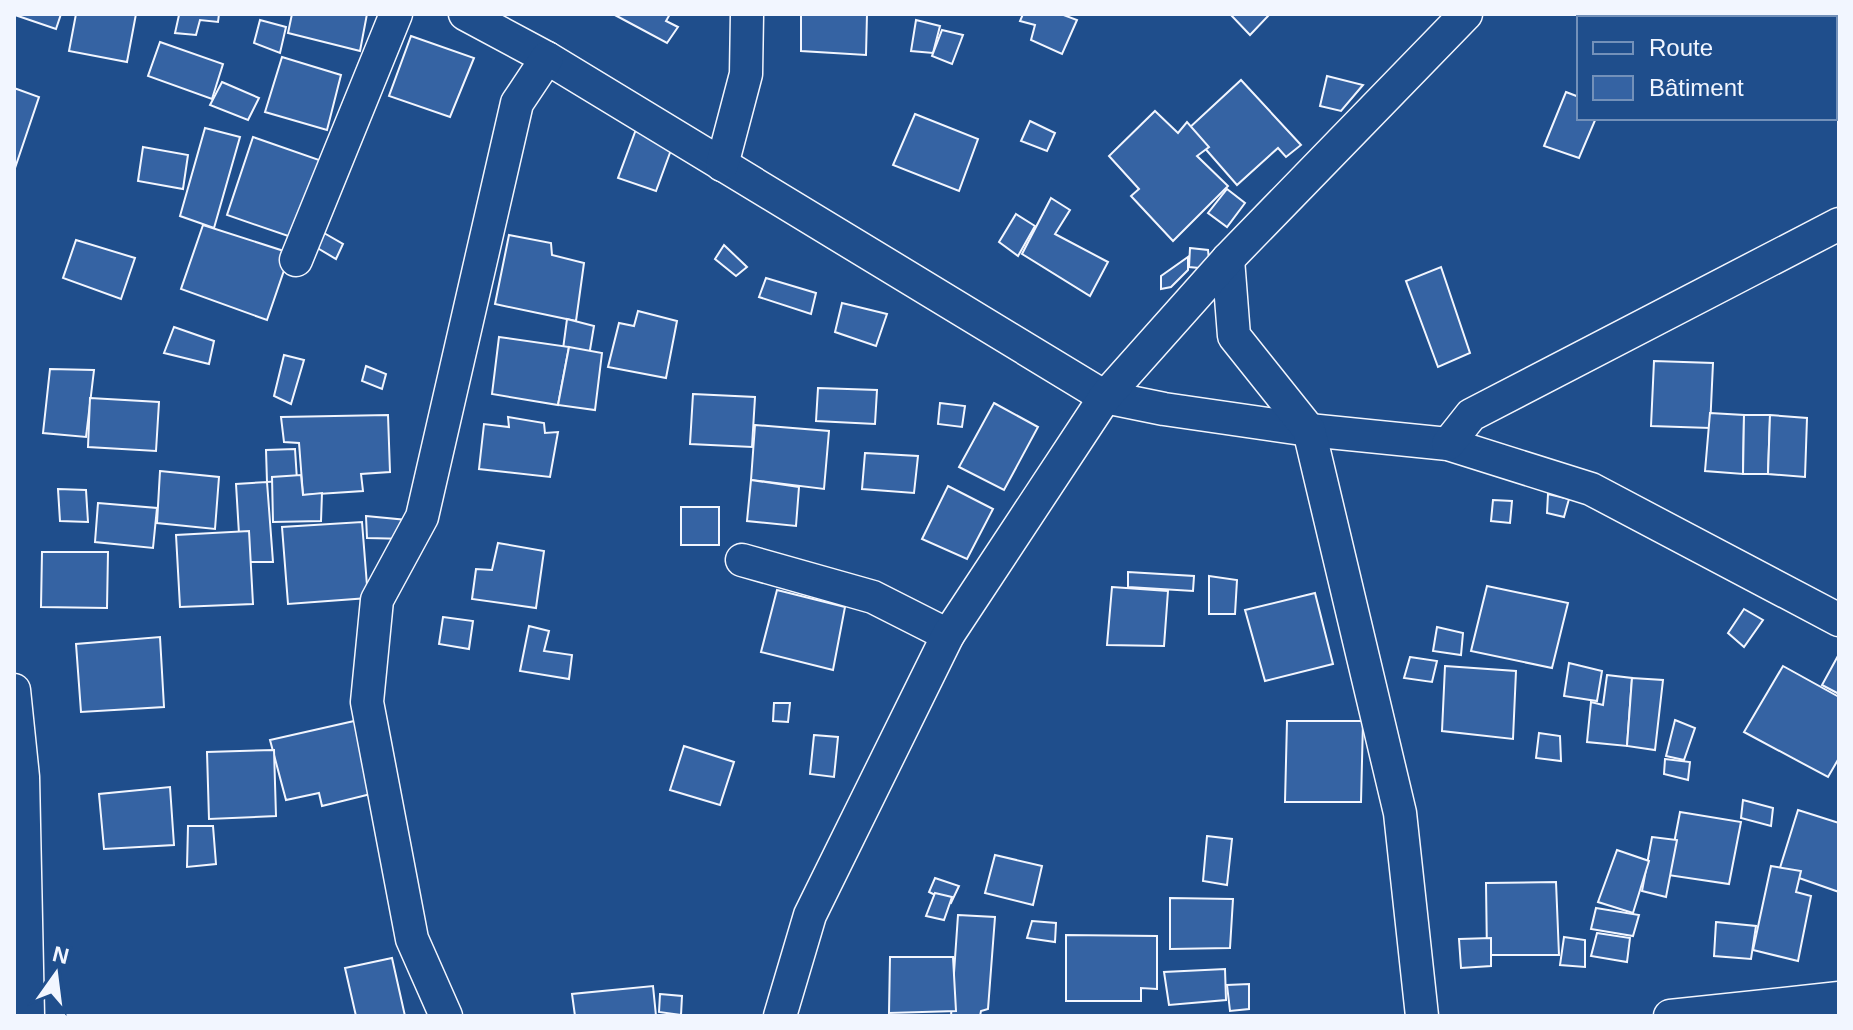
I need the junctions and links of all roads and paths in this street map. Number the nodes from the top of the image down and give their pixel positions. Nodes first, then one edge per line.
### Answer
1 (396, 14) edge
2 (465, 14) edge
3 (747, 14) edge
4 (1466, 14) edge
5 (547, 58) junction
6 (722, 165) junction
7 (1839, 224) edge
8 (1228, 259) junction
9 (296, 260) dead end
10 (1105, 397) junction
11 (1309, 430) junction
12 (1448, 444) junction
13 (742, 560) dead end
14 (1839, 620) edge
15 (948, 635) junction
16 (14, 690) edge
17 (1839, 998) edge
18 (28, 1016) edge
19 (446, 1016) edge
20 (780, 1016) edge
21 (1422, 1016) edge
22 (1670, 1016) edge

1 - 9 street
2 - 5 street
3 - 6 street
4 - 8 street
5 - 6 street
5 - 19 street
6 - 10 street
7 - 12 street
8 - 10 street
8 - 11 street
10 - 11 street
10 - 15 street
11 - 12 street
11 - 21 street
12 - 14 street
13 - 15 street
15 - 20 street
16 - 18 street
17 - 22 street

